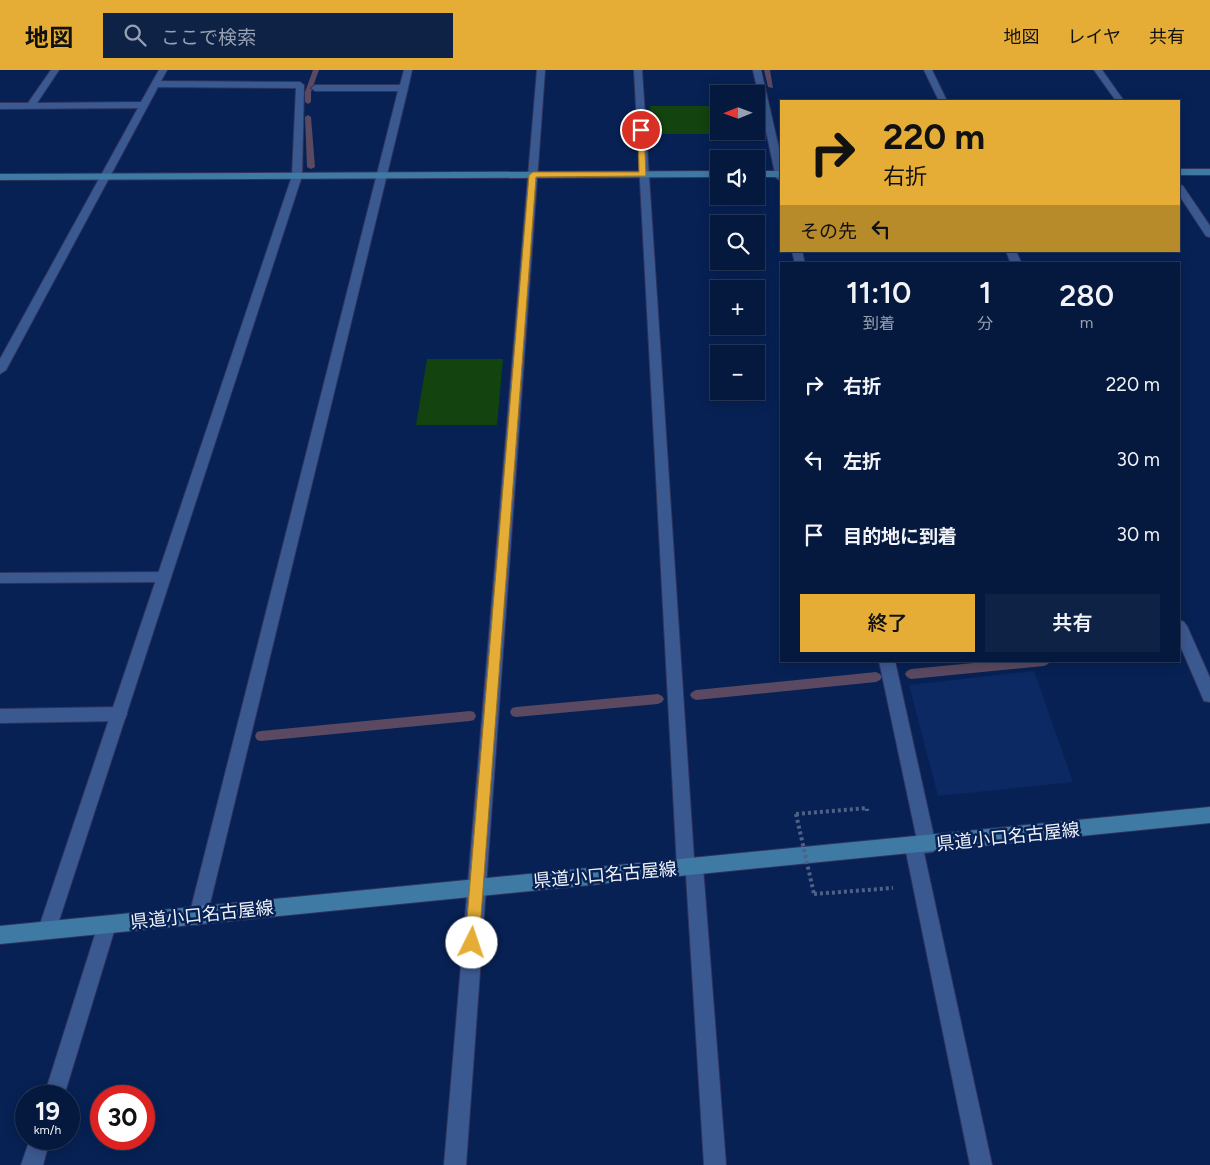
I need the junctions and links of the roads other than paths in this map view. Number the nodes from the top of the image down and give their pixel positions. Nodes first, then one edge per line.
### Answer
1 (55, 70) edge
2 (163, 70) edge
3 (408, 70) edge
4 (541, 70) edge
5 (638, 70) edge
6 (757, 70) edge
7 (928, 70) edge
8 (1098, 70) edge
9 (155, 84) junction
10 (315, 88) dead end
11 (404, 88) junction
12 (943, 100) edge
13 (1119, 100) edge
14 (144, 105) junction
15 (0, 106) edge
16 (30, 106) junction
17 (780, 171) edge
18 (1180, 172) edge
19 (1210, 172) edge
20 (643, 174) junction
21 (710, 174) edge
22 (765, 174) edge
23 (382, 175) junction
24 (533, 175) junction
25 (780, 175) edge
26 (297, 176) junction
27 (105, 177) junction
28 (0, 178) edge
29 (1180, 189) edge
30 (1210, 234) edge
31 (0, 370) edge
32 (164, 577) junction
33 (0, 578) edge
34 (1180, 628) edge
35 (887, 662) edge
36 (1210, 696) edge
37 (119, 714) junction
38 (0, 716) edge
39 (1210, 815) edge
40 (921, 846) junction
41 (690, 867) junction
42 (476, 887) junction
43 (198, 916) junction
44 (107, 925) junction
45 (47, 930) junction
46 (0, 935) edge
47 (57, 1085) edge
48 (37, 1150) edge
49 (32, 1165) edge
50 (455, 1165) edge
51 (715, 1165) edge
52 (981, 1165) edge

1 - 16 street
2 - 9 street
3 - 11 street
4 - 24 street
5 - 20 street
6 - 17 street
7 - 12 street
8 - 13 street
9 - 14 street
9 - 26 street
10 - 11 street
11 - 23 street
14 - 16 street
14 - 27 street
15 - 16 street
18 - 19 street
20 - 21 street
20 - 24 street
20 - 41 street
22 - 25 street
23 - 24 street
23 - 26 street
23 - 43 street
24 - 42 street
26 - 27 street
26 - 32 street
27 - 28 street
27 - 31 street
29 - 30 street
32 - 33 street
32 - 37 street
34 - 36 street
35 - 40 street
37 - 38 street
37 - 45 street
39 - 40 street, 県道小口名古屋線
40 - 41 street, 県道小口名古屋線
40 - 52 street
41 - 42 street, 県道小口名古屋線
41 - 51 street
42 - 43 street, 県道小口名古屋線
42 - 50 street
43 - 44 street, 県道小口名古屋線
44 - 45 street, 県道小口名古屋線
44 - 47 street
45 - 46 street, 県道小口名古屋線
48 - 49 street

